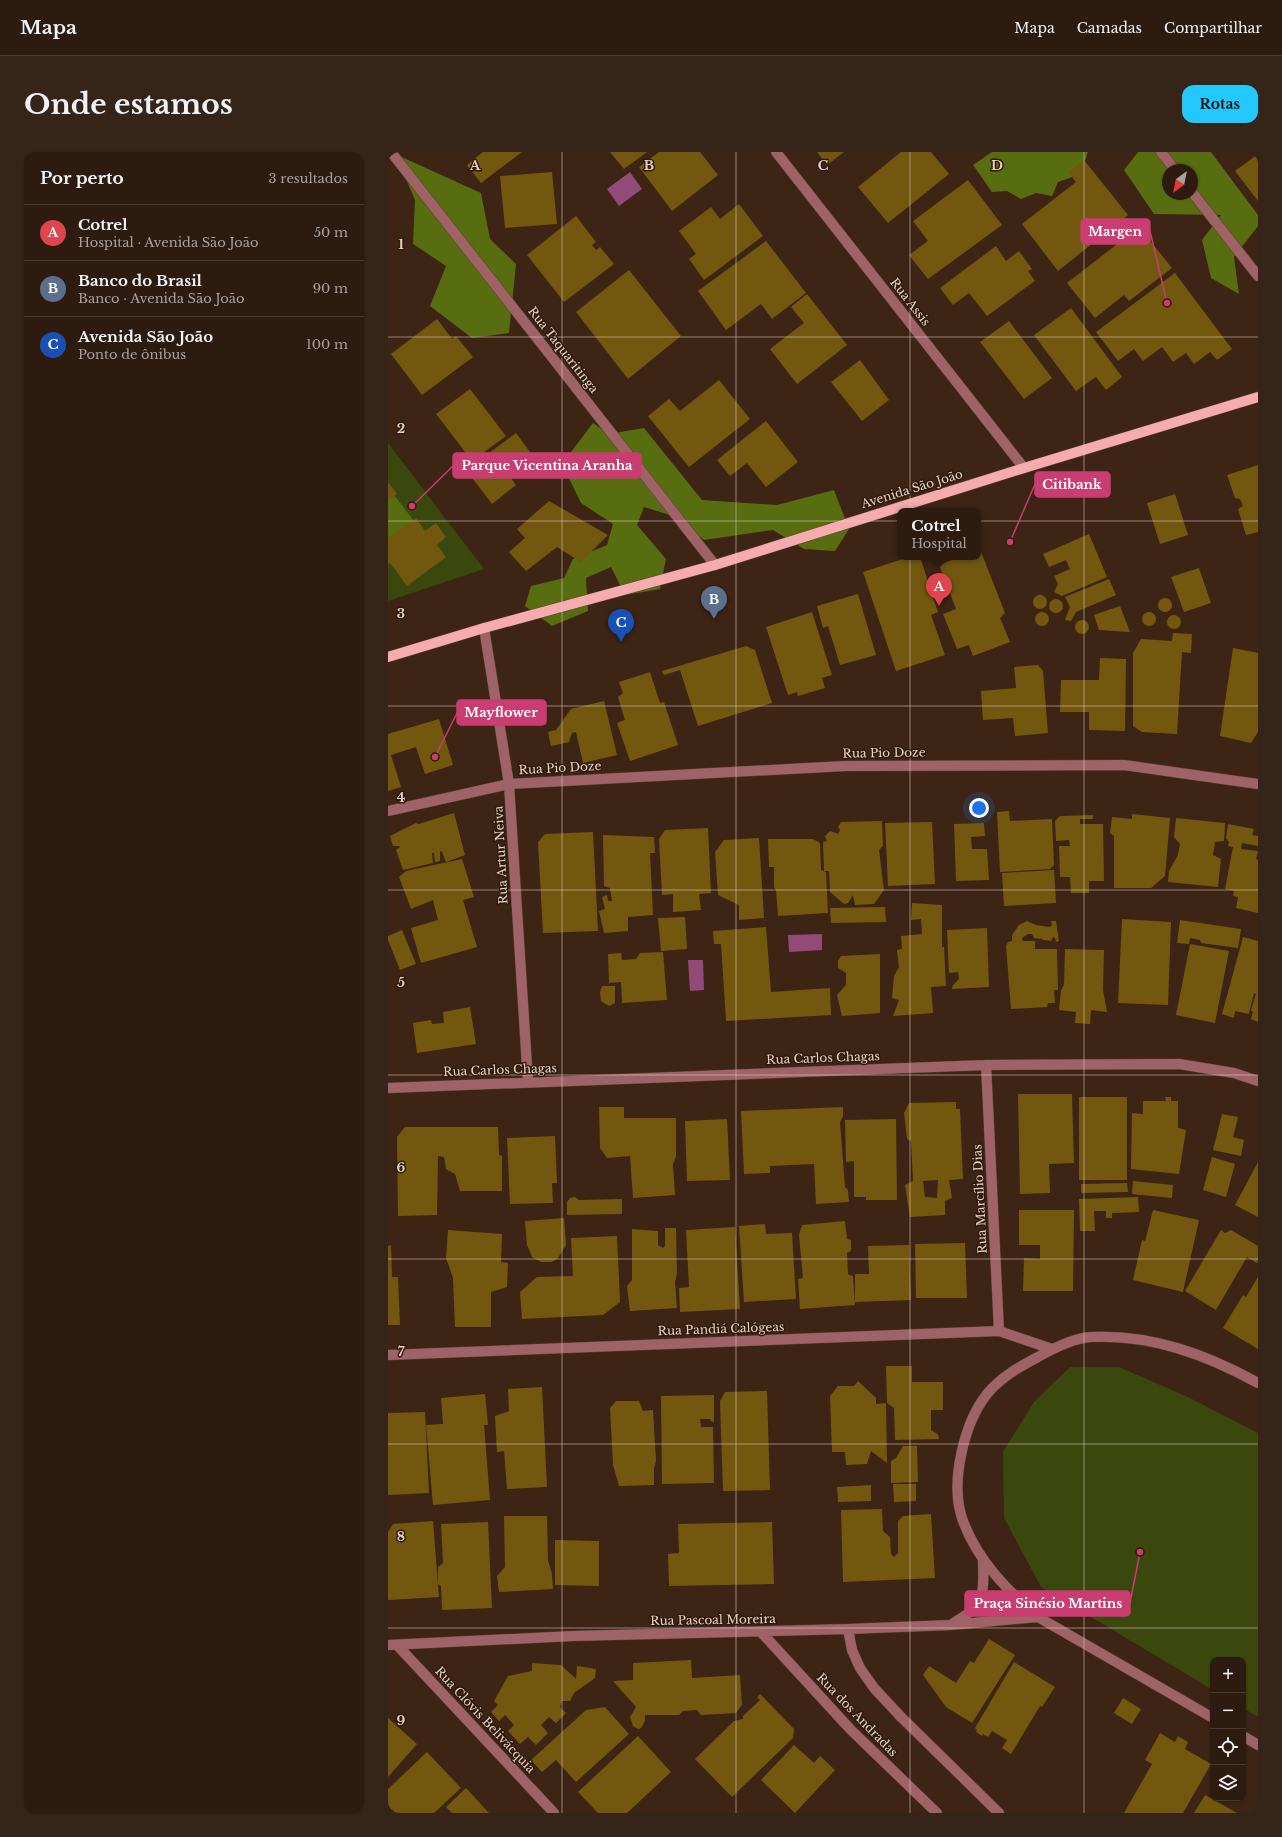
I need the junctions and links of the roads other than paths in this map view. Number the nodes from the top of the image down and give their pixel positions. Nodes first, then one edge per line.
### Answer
1 (391, 152) edge
2 (776, 152) edge
3 (1161, 152) edge
4 (1170, 164) edge
5 (1198, 200) edge
6 (1258, 276) edge
7 (1258, 397) edge
8 (1024, 468) junction
9 (715, 565) junction
10 (484, 628) junction
11 (388, 657) edge
12 (509, 784) junction
13 (1258, 784) edge
14 (388, 811) edge
15 (986, 1065) junction
16 (1258, 1081) edge
17 (528, 1082) junction
18 (388, 1088) edge
19 (999, 1331) junction
20 (1052, 1349) junction
21 (388, 1355) edge
22 (1258, 1383) edge
23 (983, 1560) junction
24 (1038, 1617) junction
25 (951, 1624) junction
26 (848, 1629) junction
27 (761, 1632) junction
28 (392, 1645) edge
29 (1210, 1716) edge
30 (1246, 1738) edge
31 (1258, 1745) edge
32 (554, 1813) edge
33 (937, 1813) edge
34 (999, 1813) edge

1 - 9 street, Rua Taquaritinga
2 - 8 street, Rua Assis
3 - 4 street
5 - 6 street
7 - 8 main road, Avenida São João
8 - 9 main road, Avenida São João
9 - 10 main road, Avenida São João
10 - 11 main road, Avenida São João
10 - 12 street, Rua Artur Neiva
12 - 13 street, Rua Pio Doze
12 - 14 street, Rua Pio Doze
12 - 17 street, Rua Artur Neiva
15 - 16 street, Rua Carlos Chagas
15 - 17 street, Rua Carlos Chagas
15 - 19 street, Rua Marcílio Dias
17 - 18 street, Rua Carlos Chagas
19 - 20 street, Rua Pandiá Calógeas
19 - 21 street, Rua Pandiá Calógeas
20 - 22 street
20 - 23 street
23 - 24 street
23 - 25 street
24 - 25 street, Rua Pascoal Moreira
24 - 29 street
25 - 26 street, Rua Pascoal Moreira
26 - 27 street, Rua Pascoal Moreira
26 - 34 street
27 - 28 street, Rua Pascoal Moreira
27 - 33 street, Rua dos Andradas
28 - 32 street, Rua Clóvis Belivácquia
30 - 31 street

